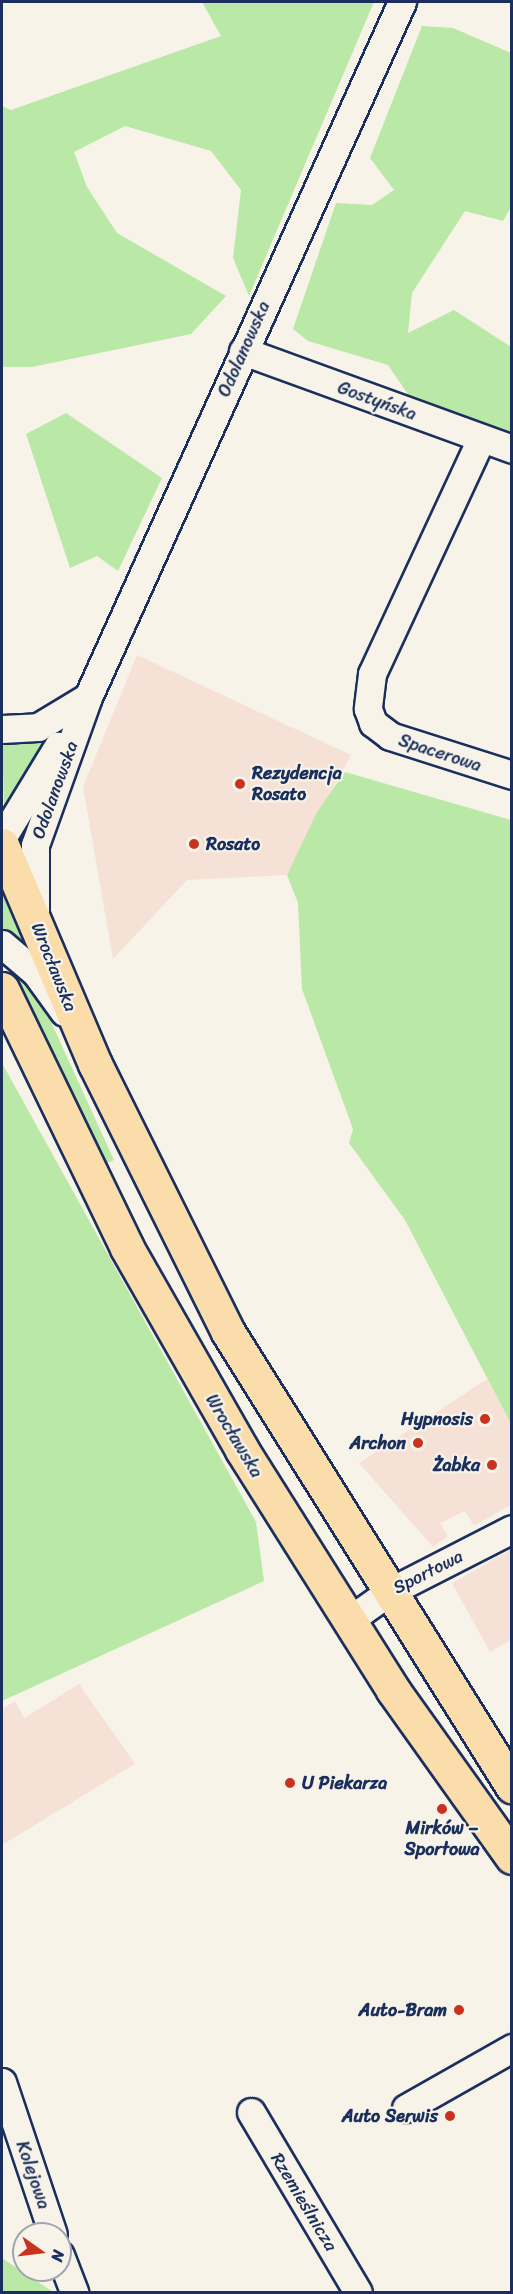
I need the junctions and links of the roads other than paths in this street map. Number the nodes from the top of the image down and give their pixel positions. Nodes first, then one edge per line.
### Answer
1 (402, 2) edge
2 (243, 351) junction
3 (481, 439) junction
4 (512, 449) edge
5 (88, 697) junction
6 (2, 729) edge
7 (512, 775) edge
8 (2, 838) edge
9 (2, 845) edge
10 (30, 909) junction
11 (2, 944) edge
12 (2, 989) edge
13 (13, 1028) edge
14 (82, 1037) junction
15 (512, 1529) edge
16 (389, 1592) junction
17 (348, 1620) junction
18 (512, 1786) edge
19 (512, 1857) edge
20 (512, 2048) edge
21 (2, 2082) edge
22 (406, 2108) dead end
23 (251, 2112) dead end
24 (49, 2222) edge
25 (358, 2292) edge

1 - 2 street, Odolanowska
2 - 3 street, Gostyńska
2 - 5 street, Odolanowska
3 - 4 street, Gostyńska
3 - 7 street, Spacerowa
5 - 6 street, Odolanowska
5 - 8 street, Odolanowska
5 - 10 street, Odolanowska
9 - 10 main road, Wrocławska
10 - 14 main road, Wrocławska
11 - 14 street, Wrocławska
12 - 13 main road, Wrocławska
13 - 17 main road, Wrocławska
14 - 16 main road, Wrocławska
15 - 16 street, Sportowa
16 - 17 street, Sportowa
16 - 18 main road, Wrocławska
17 - 19 main road, Wrocławska
20 - 22 street
21 - 24 street, Kolejowa
23 - 25 street, Rzemieślnicza

